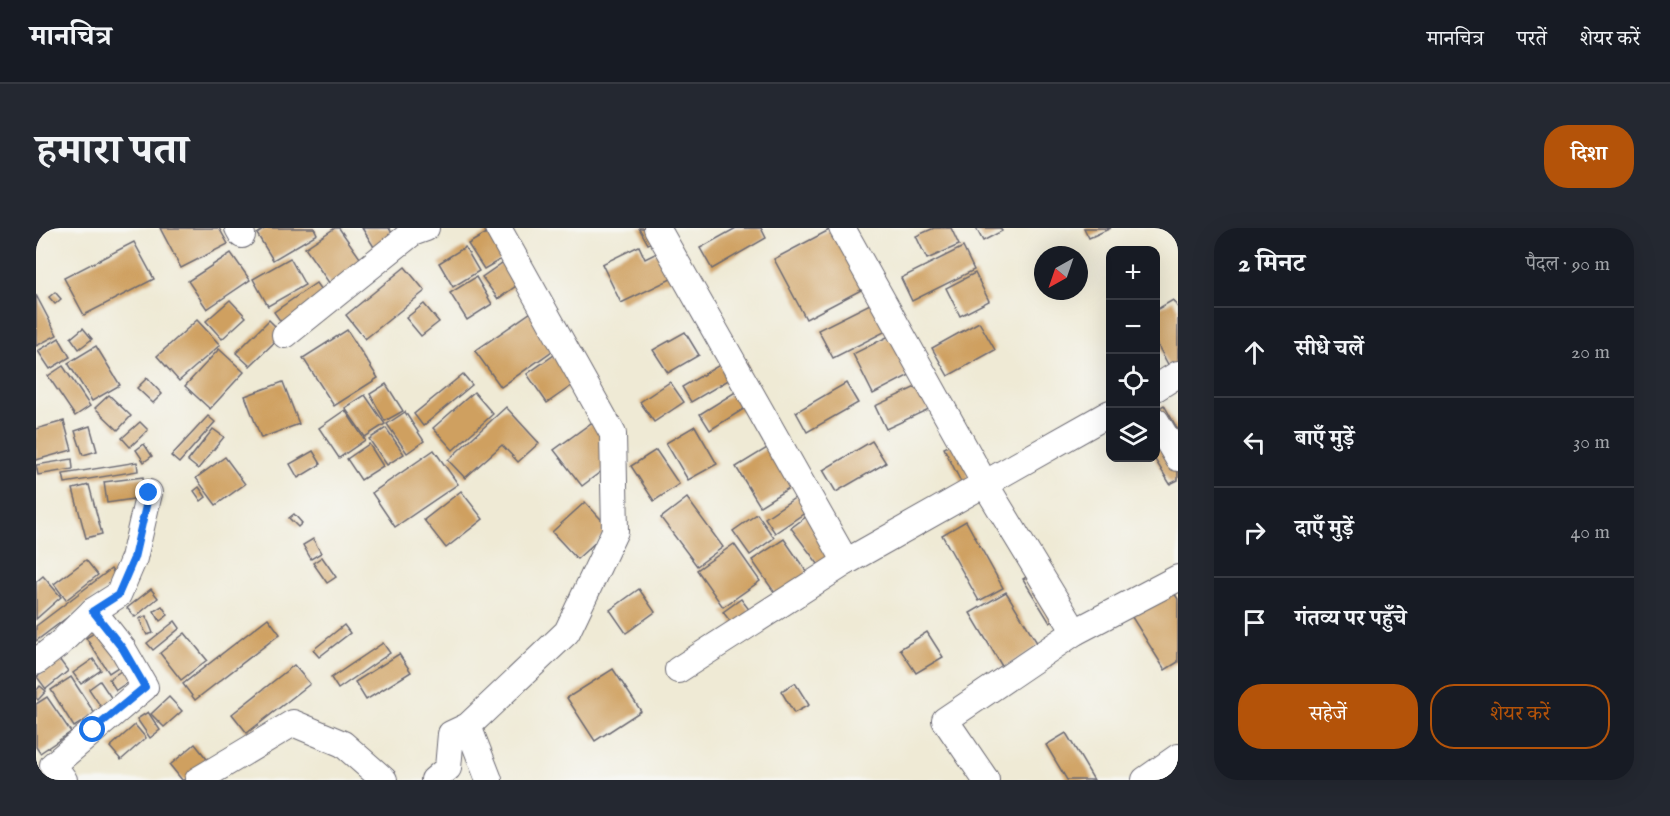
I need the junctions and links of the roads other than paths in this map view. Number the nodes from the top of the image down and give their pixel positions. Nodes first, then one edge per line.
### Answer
1 (498, 228) edge
2 (657, 228) edge
3 (842, 228) edge
4 (415, 230) edge
5 (285, 335) dead end
6 (1178, 374) edge
7 (1160, 385) edge
8 (1106, 415) edge
9 (1160, 430) edge
10 (1178, 458) edge
11 (985, 484) junction
12 (149, 493) dead end
13 (846, 562) junction
14 (1178, 578) edge
15 (93, 611) junction
16 (1075, 632) junction
17 (36, 662) edge
18 (678, 670) dead end
19 (468, 726) junction
20 (1178, 756) edge
21 (484, 778) edge
22 (64, 780) edge
23 (198, 780) edge
24 (384, 780) edge
25 (434, 780) edge
26 (986, 780) edge
27 (1145, 780) edge

1 - 19 street
2 - 13 street
3 - 11 street
4 - 5 street
6 - 7 street
8 - 11 street
9 - 10 street
11 - 13 street
11 - 16 street
12 - 15 street
13 - 18 street
14 - 16 street
15 - 17 street
15 - 22 street
16 - 26 street
19 - 21 street
19 - 25 street
20 - 27 street
23 - 24 street

